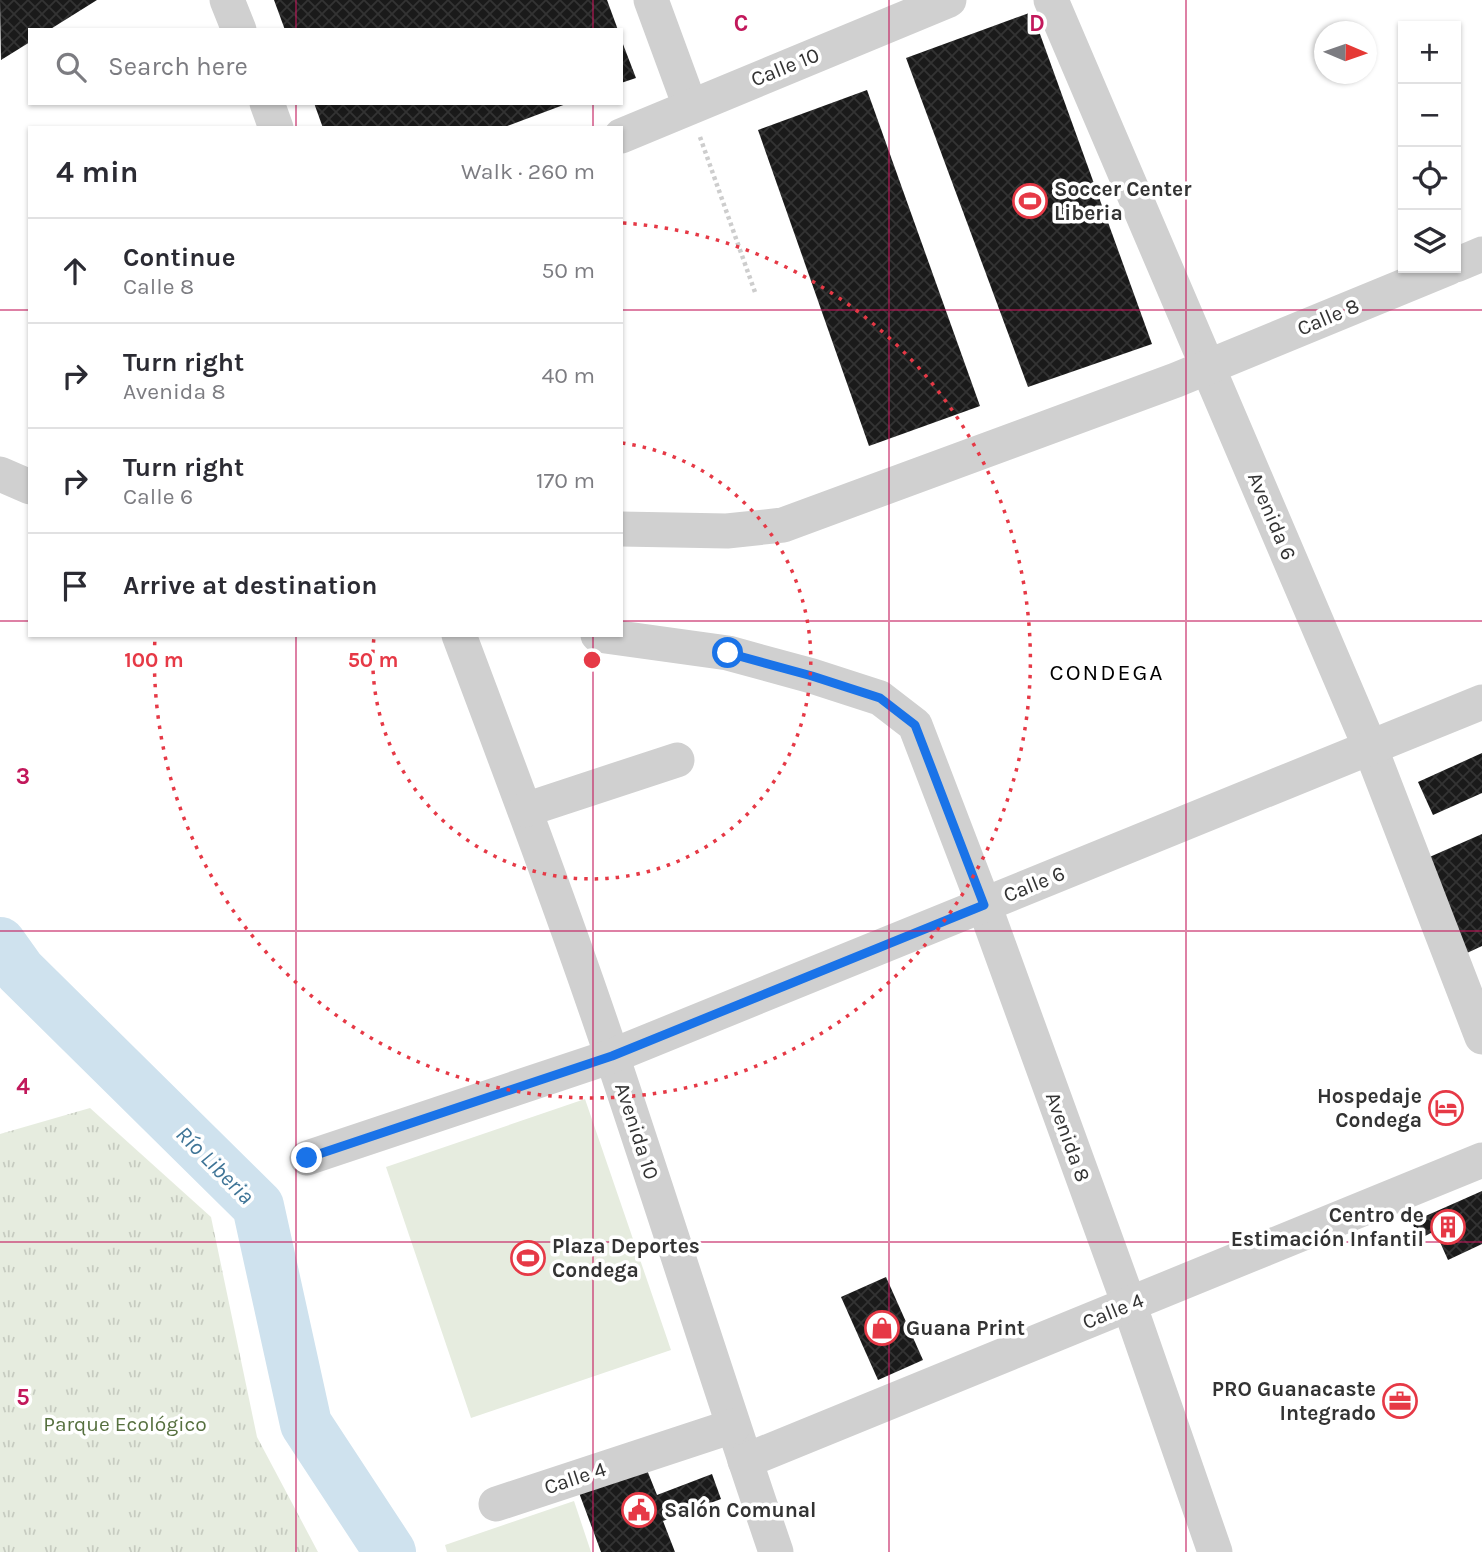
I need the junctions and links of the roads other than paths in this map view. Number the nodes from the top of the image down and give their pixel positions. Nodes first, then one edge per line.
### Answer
1 (227, 0) edge
2 (651, 0) edge
3 (950, 0) edge
4 (1051, 0) edge
5 (238, 28) edge
6 (268, 105) edge
7 (690, 106) junction
8 (275, 126) edge
9 (623, 135) edge
10 (1482, 254) edge
11 (1461, 263) edge
12 (1436, 273) edge
13 (1208, 367) junction
14 (0, 474) edge
15 (28, 486) edge
16 (623, 529) edge
17 (460, 637) edge
18 (612, 637) edge
19 (1482, 702) edge
20 (1370, 747) junction
21 (677, 760) dead end
22 (525, 810) junction
23 (984, 905) junction
24 (1482, 1037) edge
25 (612, 1056) junction
26 (307, 1158) dead end
27 (1482, 1160) edge
28 (1129, 1304) junction
29 (733, 1426) junction
30 (745, 1461) junction
31 (496, 1504) dead end
32 (776, 1552) edge
33 (1215, 1552) edge

1 - 5 street
2 - 7 street
3 - 7 street, Calle 10
4 - 13 street, Avenida 6
6 - 8 street
7 - 9 street, Calle 10
10 - 11 street
12 - 13 street, Calle 8
13 - 16 street, Calle 8
13 - 20 street, Avenida 6
14 - 15 street
17 - 22 street, Avenida 10
18 - 23 street, Avenida 8
19 - 20 street, Calle 6
20 - 23 street, Calle 6
20 - 24 street, Avenida 6
21 - 22 street
22 - 25 street, Avenida 10
23 - 25 street, Calle 6
23 - 28 street, Avenida 8
25 - 26 street, Calle 6
25 - 29 street, Avenida 10
27 - 28 street, Calle 4
28 - 30 street, Calle 4
28 - 33 street, Avenida 8
29 - 30 street, Avenida 10
29 - 31 street, Calle 4
30 - 32 street, Avenida 10

